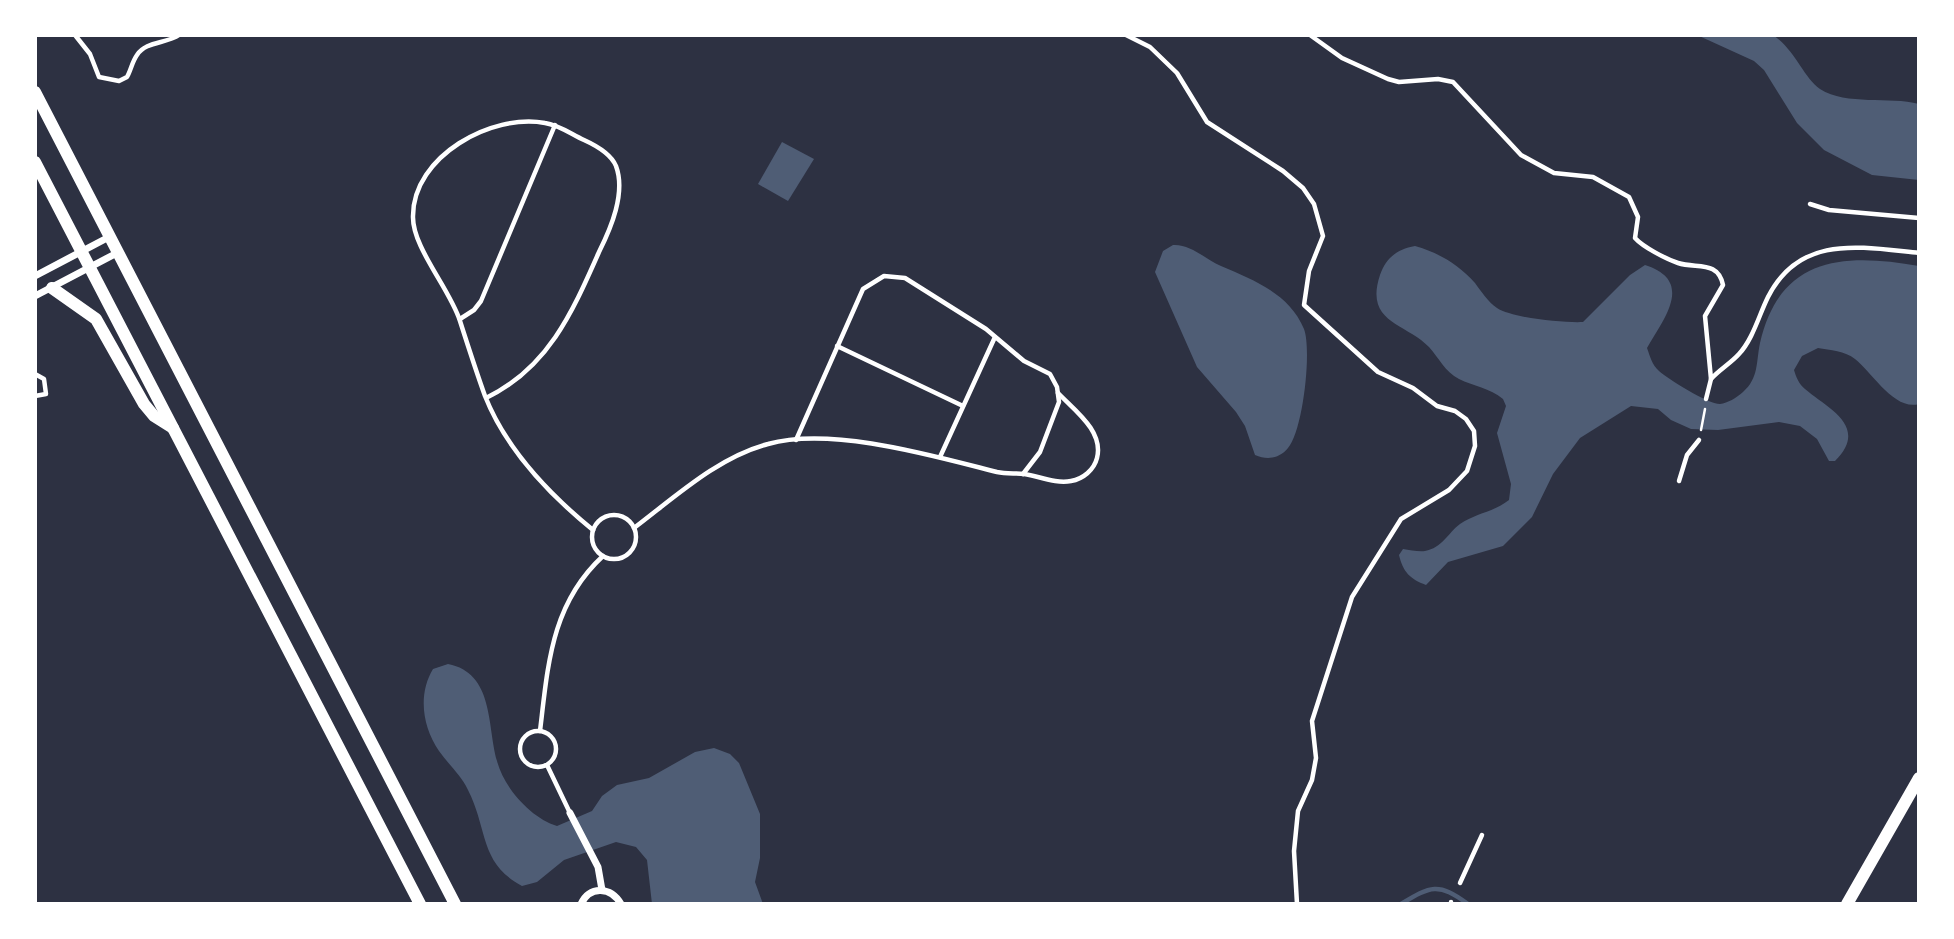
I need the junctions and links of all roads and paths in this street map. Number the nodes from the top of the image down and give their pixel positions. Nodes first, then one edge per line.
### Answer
1 (75, 35) edge
2 (179, 35) edge
3 (1126, 35) edge
4 (1310, 35) edge
5 (35, 92) edge
6 (555, 125) junction
7 (35, 162) edge
8 (1810, 204) dead end
9 (1919, 218) edge
10 (109, 237) junction
11 (82, 251) junction
12 (117, 253) junction
13 (1919, 253) edge
14 (90, 267) junction
15 (35, 276) edge
16 (52, 288) junction
17 (35, 296) edge
18 (460, 319) junction
19 (995, 337) junction
20 (837, 346) junction
21 (35, 374) edge
22 (1711, 379) junction
23 (1058, 393) junction
24 (35, 396) edge
25 (486, 398) junction
26 (1706, 400) joint
27 (963, 405) junction
28 (174, 428) junction
29 (796, 440) junction
30 (1699, 440) joint
31 (940, 457) junction
32 (1023, 474) junction
33 (1679, 481) dead end
34 (634, 527) junction
35 (593, 530) junction
36 (603, 556) junction
37 (540, 731) junction
38 (547, 765) junction
39 (1919, 778) edge
40 (570, 813) joint
41 (1482, 835) dead end
42 (1460, 883) dead end
43 (602, 890) junction
44 (453, 900) edge
45 (420, 904) edge
46 (462, 904) edge
47 (581, 904) edge
48 (621, 904) edge
49 (1297, 904) edge
50 (1847, 904) edge

1 - 2 lane
3 - 49 lane
4 - 22 lane
5 - 10 street
6 - 18 lane
6 - 18 lane
6 - 25 lane
7 - 11 street
8 - 9 lane
10 - 11 street
10 - 12 street
11 - 14 street
11 - 15 street
12 - 14 street
12 - 44 street
13 - 22 lane
14 - 16 street
14 - 28 street
16 - 17 street
16 - 28 street
18 - 25 lane
19 - 20 lane
19 - 23 lane
19 - 27 lane
20 - 27 lane
20 - 29 lane
21 - 24 lane
22 - 26 lane
23 - 32 lane
23 - 32 lane
25 - 35 lane
26 - 30 path
27 - 31 lane
28 - 45 street
29 - 31 lane
29 - 34 lane
30 - 33 lane
31 - 32 lane
34 - 35 lane
34 - 36 lane
35 - 36 lane
36 - 37 lane
37 - 38 lane
37 - 38 lane
38 - 40 lane
39 - 50 street
40 - 43 street
41 - 42 lane
43 - 47 street
43 - 48 street
44 - 46 street

